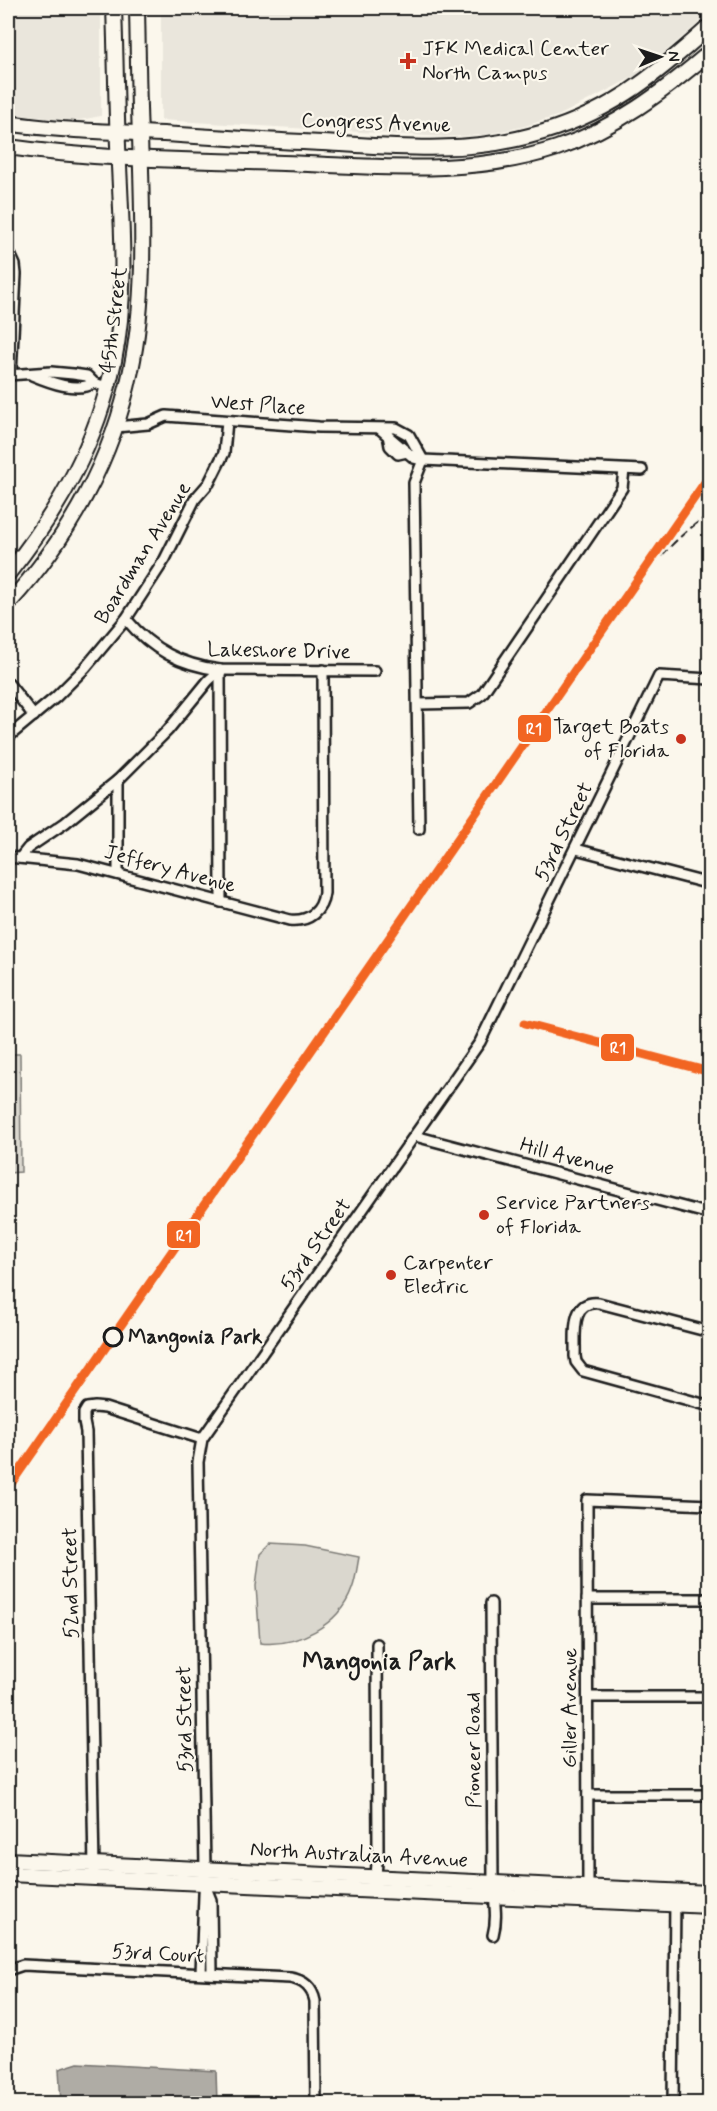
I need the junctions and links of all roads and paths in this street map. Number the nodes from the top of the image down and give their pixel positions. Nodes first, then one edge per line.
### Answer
1 (114, 8) edge
2 (137, 8) edge
3 (710, 26) edge
4 (710, 52) edge
5 (8, 123) edge
6 (118, 132) junction
7 (140, 133) junction
8 (361, 145) junction
9 (8, 147) edge
10 (118, 158) junction
11 (141, 158) junction
12 (298, 164) junction
13 (8, 250) edge
14 (9, 375) edge
15 (101, 385) junction
16 (120, 412) junction
17 (227, 421) junction
18 (135, 425) junction
19 (116, 427) junction
20 (384, 432) junction
21 (423, 460) junction
22 (624, 470) junction
23 (642, 470) dead end
24 (8, 574) edge
25 (8, 604) edge
26 (126, 619) junction
27 (220, 670) junction
28 (323, 670) junction
29 (375, 671) dead end
30 (710, 679) edge
31 (8, 683) edge
32 (418, 704) junction
33 (34, 716) junction
34 (8, 737) edge
35 (118, 780) junction
36 (419, 829) dead end
37 (576, 849) junction
38 (8, 857) edge
39 (20, 858) junction
40 (118, 874) junction
41 (710, 884) edge
42 (221, 902) junction
43 (415, 1136) junction
44 (710, 1214) edge
45 (710, 1332) edge
46 (710, 1406) edge
47 (202, 1439) junction
48 (710, 1505) edge
49 (587, 1599) junction
50 (710, 1599) edge
51 (491, 1603) dead end
52 (377, 1644) dead end
53 (588, 1697) junction
54 (710, 1697) edge
55 (588, 1795) junction
56 (710, 1795) edge
57 (8, 1860) edge
58 (94, 1871) junction
59 (8, 1874) edge
60 (205, 1876) junction
61 (376, 1876) junction
62 (493, 1889) junction
63 (710, 1893) edge
64 (588, 1894) junction
65 (675, 1898) junction
66 (710, 1906) edge
67 (8, 1970) edge
68 (201, 1973) junction
69 (212, 1974) junction
70 (316, 2103) edge
71 (673, 2103) edge

1 - 6 main road, 45th Street
2 - 7 main road, 45th Street
3 - 8 main road, Congress Avenue
4 - 12 main road, Congress Avenue
5 - 6 main road, Congress Avenue
6 - 7 main road, Congress Avenue
6 - 10 main road, 45th Street
7 - 8 main road, Congress Avenue
7 - 11 main road, 45th Street
8 - 12 main road
9 - 10 main road, Congress Avenue
10 - 11 main road, Congress Avenue
10 - 15 main road, 45th Street
11 - 12 main road, Congress Avenue
11 - 16 main road, 45th Street
13 - 14 street
14 - 15 street
15 - 16 main road
15 - 24 main road, 45th Street
16 - 18 street
16 - 19 main road, 45th Street
17 - 18 street, West Place
17 - 20 street, West Place
17 - 26 street, Boardman Avenue
18 - 19 street, West Place
19 - 25 main road, 45th Street
20 - 21 street
20 - 21 street, West Place
21 - 22 street
21 - 32 street
22 - 23 street
22 - 32 street
26 - 27 street, Lakeshore Drive
26 - 33 street, Boardman Avenue
27 - 28 street, Lakeshore Drive
27 - 35 street
27 - 42 street
28 - 29 street, Lakeshore Drive
28 - 42 street, Jeffery Avenue
30 - 37 street, 53rd Street
31 - 33 street
32 - 36 street
33 - 34 street, Boardman Avenue
35 - 39 street
35 - 40 street
37 - 41 street
37 - 43 street, 53rd Street
38 - 39 street, Jeffery Avenue
39 - 40 street, Jeffery Avenue
40 - 42 street, Jeffery Avenue
43 - 44 street, Hill Avenue
43 - 47 street, 53rd Street
45 - 46 street
47 - 58 street, 52nd Street
47 - 60 street, 53rd Street
48 - 49 street, Giller Avenue
49 - 50 street
49 - 53 street, Giller Avenue
51 - 62 street, Pioneer Road
52 - 61 street
53 - 54 street
53 - 55 street, Giller Avenue
55 - 56 street
55 - 64 street, Giller Avenue
57 - 58 main road, North Australian Avenue
58 - 59 main road, North Australian Avenue
58 - 60 main road, North Australian Avenue
60 - 61 main road, North Australian Avenue
60 - 62 main road, North Australian Avenue
60 - 68 street, 53rd Street
60 - 69 street, 53rd Street
61 - 62 main road, North Australian Avenue
62 - 64 main road, North Australian Avenue
63 - 65 main road, North Australian Avenue
64 - 65 main road, North Australian Avenue
65 - 66 main road, North Australian Avenue
65 - 71 street
67 - 68 street, 53rd Court
68 - 69 street, 53rd Court
69 - 70 street, 53rd Court

